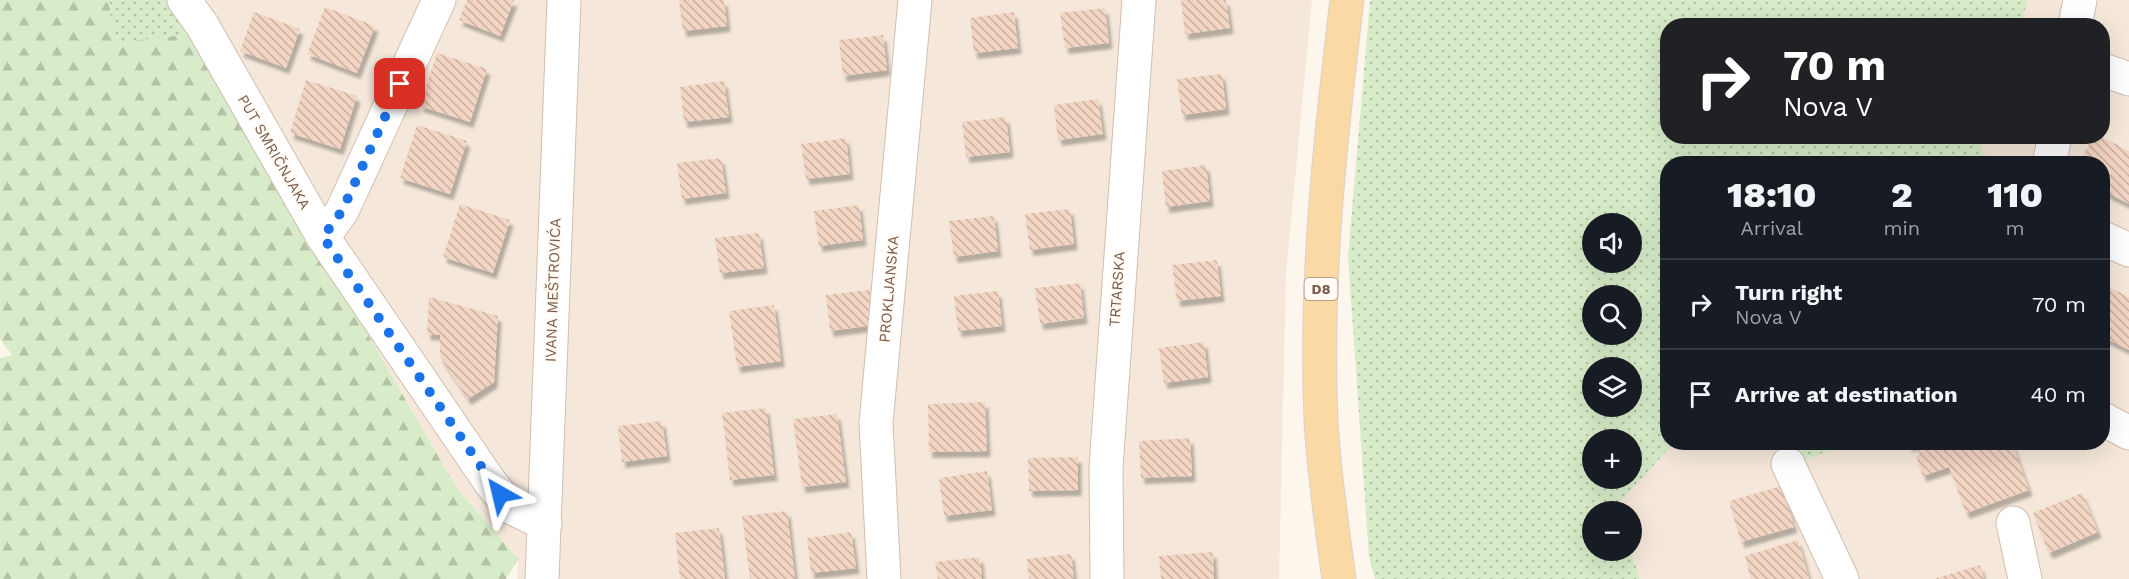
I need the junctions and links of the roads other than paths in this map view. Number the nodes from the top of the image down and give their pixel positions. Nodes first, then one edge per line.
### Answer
1 (439, 0) edge
2 (564, 0) edge
3 (915, 0) edge
4 (1139, 0) edge
5 (1347, 0) edge
6 (2080, 0) edge
7 (199, 8) edge
8 (2077, 18) edge
9 (2110, 72) edge
10 (2129, 79) edge
11 (2129, 84) edge
12 (2110, 88) edge
13 (323, 237) junction
14 (2110, 241) edge
15 (2129, 250) edge
16 (2110, 423) edge
17 (2129, 433) edge
18 (1788, 464) dead end
19 (2013, 523) dead end
20 (545, 524) junction
21 (542, 579) edge
22 (884, 579) edge
23 (1107, 579) edge
24 (1339, 579) edge
25 (1842, 579) edge
26 (2025, 579) edge

1 - 13 street
2 - 20 street, IVANA MEŠTROVIĆA
3 - 22 street, PROKLJANSKA
4 - 23 street, TRTARSKA
5 - 24 main road, D8
6 - 8 street
7 - 13 street, PUT SMRIČNJAKA
9 - 10 street
11 - 12 street
13 - 20 street, PUT SMRIČNJAKA
14 - 15 street
16 - 17 street
18 - 25 street
19 - 26 street
20 - 21 street, IVANA MEŠTROVIĆA

